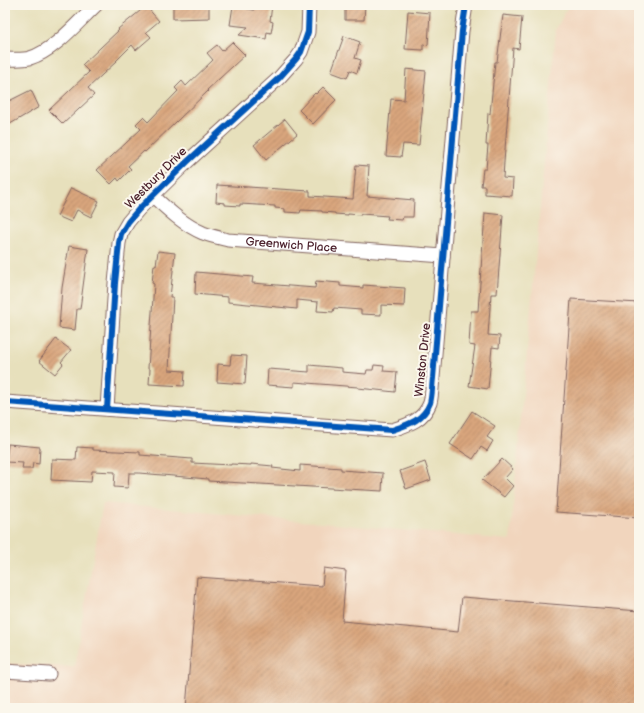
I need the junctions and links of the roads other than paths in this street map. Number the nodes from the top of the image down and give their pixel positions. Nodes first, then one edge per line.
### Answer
1 (96, 5) edge
2 (309, 5) edge
3 (466, 5) edge
4 (5, 59) edge
5 (153, 196) junction
6 (443, 256) junction
7 (5, 402) edge
8 (107, 409) junction
9 (5, 671) edge
10 (49, 674) dead end

1 - 4 street
2 - 5 street, Westbury Drive
3 - 6 street, Winston Drive
5 - 6 street, Greenwich Place
5 - 8 street, Westbury Drive
6 - 8 street, Winston Drive
7 - 8 street, Winston Drive
9 - 10 street

